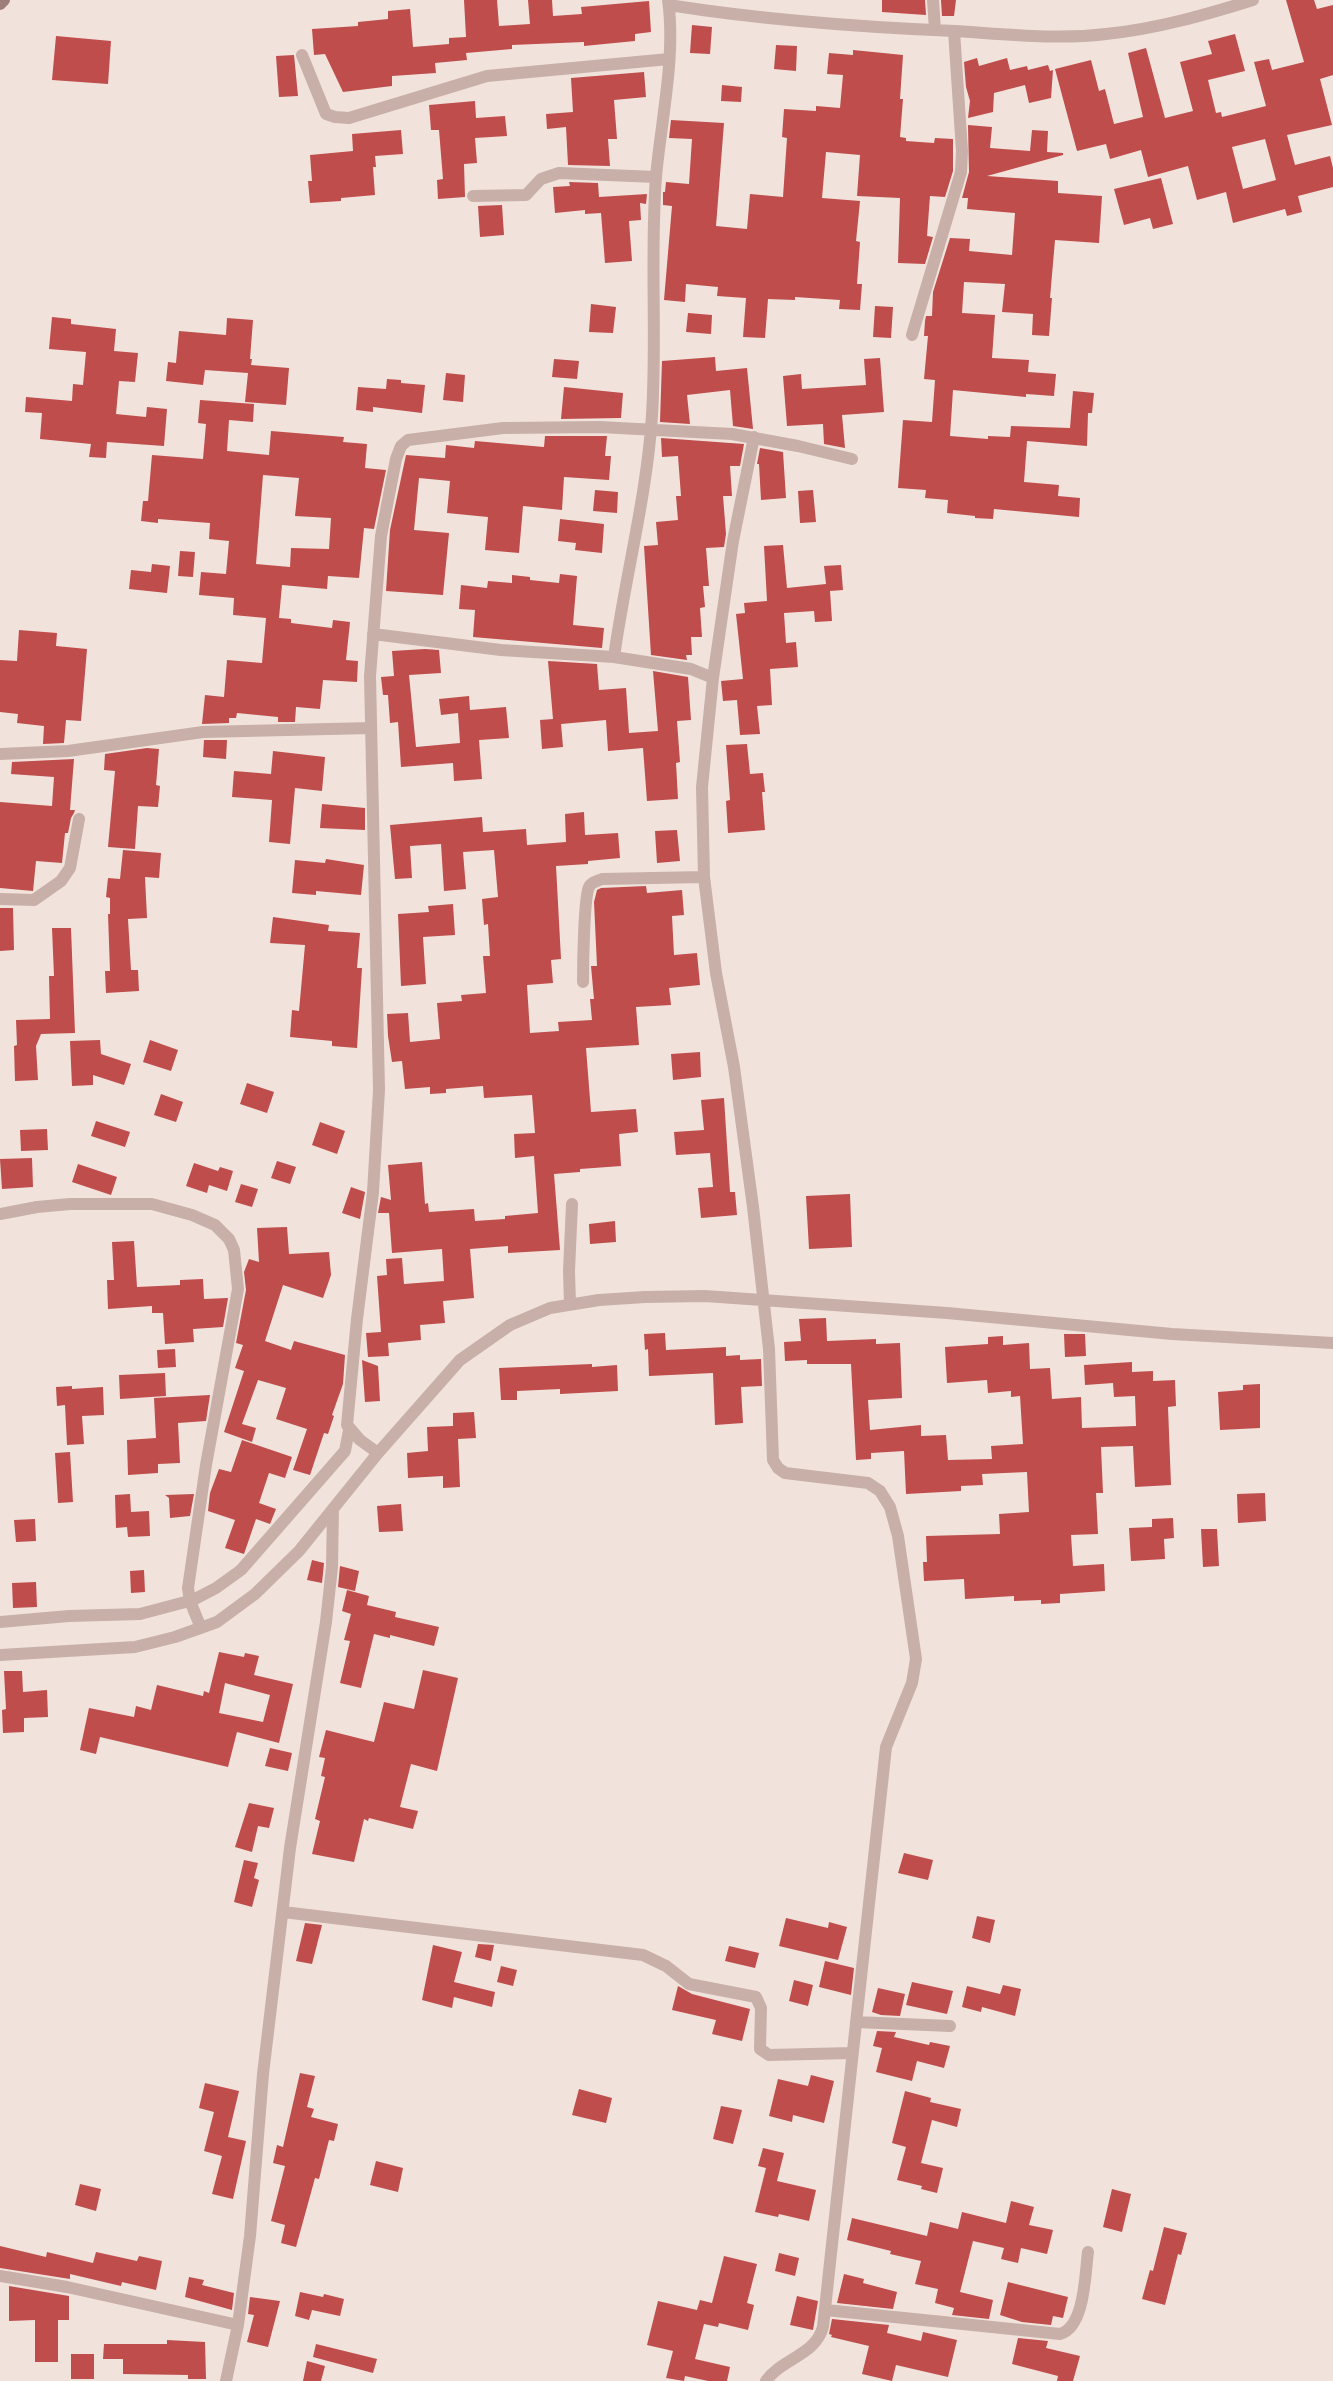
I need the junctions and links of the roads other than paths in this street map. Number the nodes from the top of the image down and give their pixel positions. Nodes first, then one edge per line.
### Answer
1 (4, 0) edge
2 (933, 0) edge
3 (1253, 0) edge
4 (668, 2) edge
5 (0, 4) edge
6 (936, 30) junction
7 (954, 31) junction
8 (302, 55) dead end
9 (669, 59) junction
10 (656, 177) junction
11 (473, 196) dead end
12 (912, 335) dead end
13 (651, 430) junction
14 (754, 437) junction
15 (852, 459) dead end
16 (373, 634) junction
17 (614, 657) junction
18 (713, 678) junction
19 (371, 728) junction
20 (0, 754) edge
21 (79, 819) dead end
22 (704, 877) junction
23 (0, 899) edge
24 (582, 982) dead end
25 (572, 1204) dead end
26 (0, 1214) edge
27 (762, 1296) junction
28 (570, 1301) junction
29 (1333, 1343) edge
30 (349, 1430) junction
31 (376, 1452) junction
32 (332, 1509) junction
33 (191, 1604) junction
34 (0, 1622) edge
35 (200, 1626) junction
36 (0, 1655) edge
37 (283, 1912) junction
38 (856, 2022) junction
39 (950, 2026) dead end
40 (852, 2053) junction
41 (1088, 2252) dead end
42 (0, 2276) edge
43 (826, 2310) junction
44 (238, 2325) junction
45 (226, 2381) edge
46 (766, 2381) edge

1 - 5 main road
2 - 6 street
3 - 7 street
4 - 6 street
4 - 9 street
6 - 7 street
7 - 12 street
8 - 9 street
9 - 10 street
10 - 11 street
10 - 13 street
13 - 14 street
13 - 16 street
13 - 17 street
14 - 15 street
14 - 18 street
16 - 17 street
16 - 19 street
17 - 18 street
18 - 22 street
19 - 20 street
19 - 30 street
21 - 23 street
22 - 24 street
22 - 27 street
25 - 28 street
26 - 33 street
27 - 28 street
27 - 29 street
27 - 38 street
28 - 31 street
30 - 31 street
30 - 33 street
31 - 32 street
32 - 35 street
32 - 37 street
33 - 34 street
33 - 35 street
35 - 36 street
37 - 40 street
37 - 44 street
38 - 39 street
38 - 40 street
40 - 43 street
41 - 43 street
42 - 44 street
43 - 46 street
44 - 45 street

